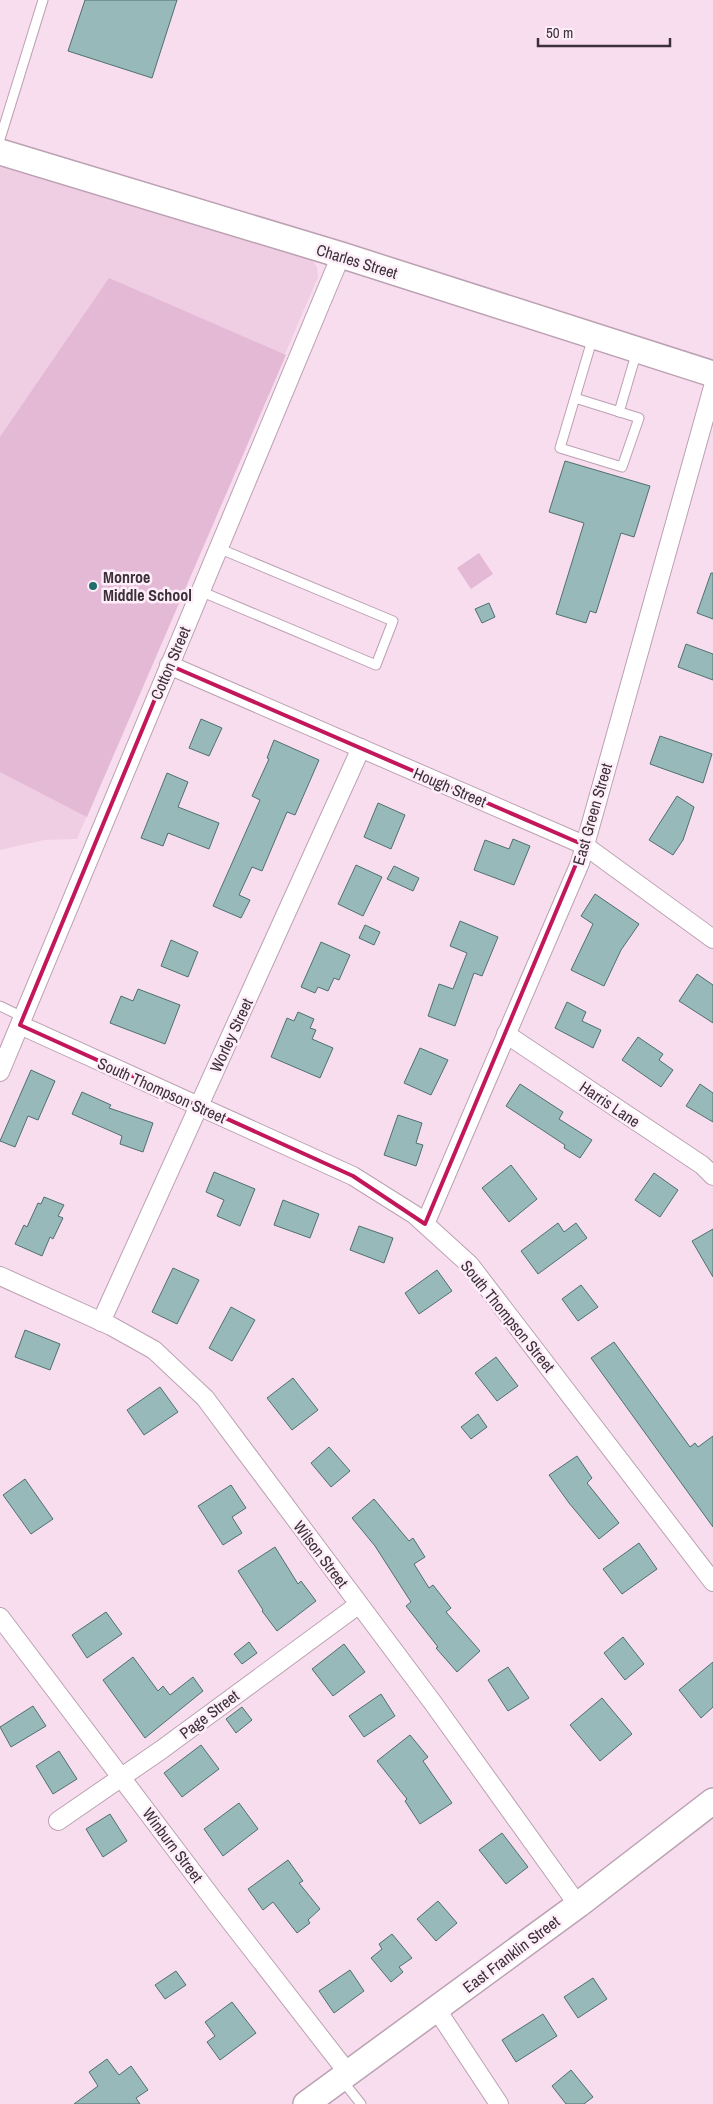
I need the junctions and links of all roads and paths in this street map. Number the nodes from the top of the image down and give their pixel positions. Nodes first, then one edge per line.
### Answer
1 (43, 0) edge
2 (0, 140) edge
3 (0, 152) edge
4 (340, 255) junction
5 (594, 335) junction
6 (637, 349) junction
7 (713, 374) edge
8 (713, 387) edge
9 (575, 398) junction
10 (619, 412) junction
11 (218, 548) junction
12 (200, 591) junction
13 (169, 665) junction
14 (361, 748) junction
15 (584, 845) junction
16 (713, 939) edge
17 (0, 1006) edge
18 (22, 1021) junction
19 (506, 1034) junction
20 (0, 1072) edge
21 (198, 1106) junction
22 (713, 1176) edge
23 (426, 1224) junction
24 (0, 1276) edge
25 (101, 1322) junction
26 (713, 1582) edge
27 (358, 1605) junction
28 (0, 1617) edge
29 (122, 1778) junction
30 (713, 1800) edge
31 (58, 1821) dead end
32 (578, 1905) junction
33 (437, 2010) junction
34 (344, 2076) junction
35 (306, 2104) edge
36 (360, 2104) edge
37 (499, 2104) edge

1 - 2 lane
3 - 4 street, Charles Street
4 - 5 street, Charles Street
4 - 11 street, Cotton Street
5 - 6 street, Charles Street
5 - 9 lane
6 - 7 street, Charles Street
6 - 10 lane
8 - 15 street, East Green Street
9 - 10 lane
9 - 10 lane
11 - 12 street, Cotton Street
11 - 12 lane
12 - 13 street, Cotton Street
13 - 14 street, Hough Street
13 - 18 street, Cotton Street
14 - 15 street, Hough Street
14 - 21 street, Worley Street
15 - 16 street, Hough Street
15 - 19 street, East Green Street
17 - 18 lane
18 - 20 street, Cotton Street
18 - 21 street, South Thompson Street
19 - 22 street, Harris Lane
19 - 23 street, East Green Street
21 - 23 street, South Thompson Street
21 - 25 street, Worley Street
23 - 26 street, South Thompson Street
24 - 25 street, Wilson Street
25 - 27 street, Wilson Street
27 - 29 street, Page Street
27 - 32 street, Wilson Street
28 - 29 street, Winburn Street
29 - 31 street, Page Street
29 - 34 street, Winburn Street
30 - 32 street, East Franklin Street
32 - 33 street, East Franklin Street
33 - 34 street, East Franklin Street
33 - 37 street
34 - 35 street, East Franklin Street
34 - 36 lane

